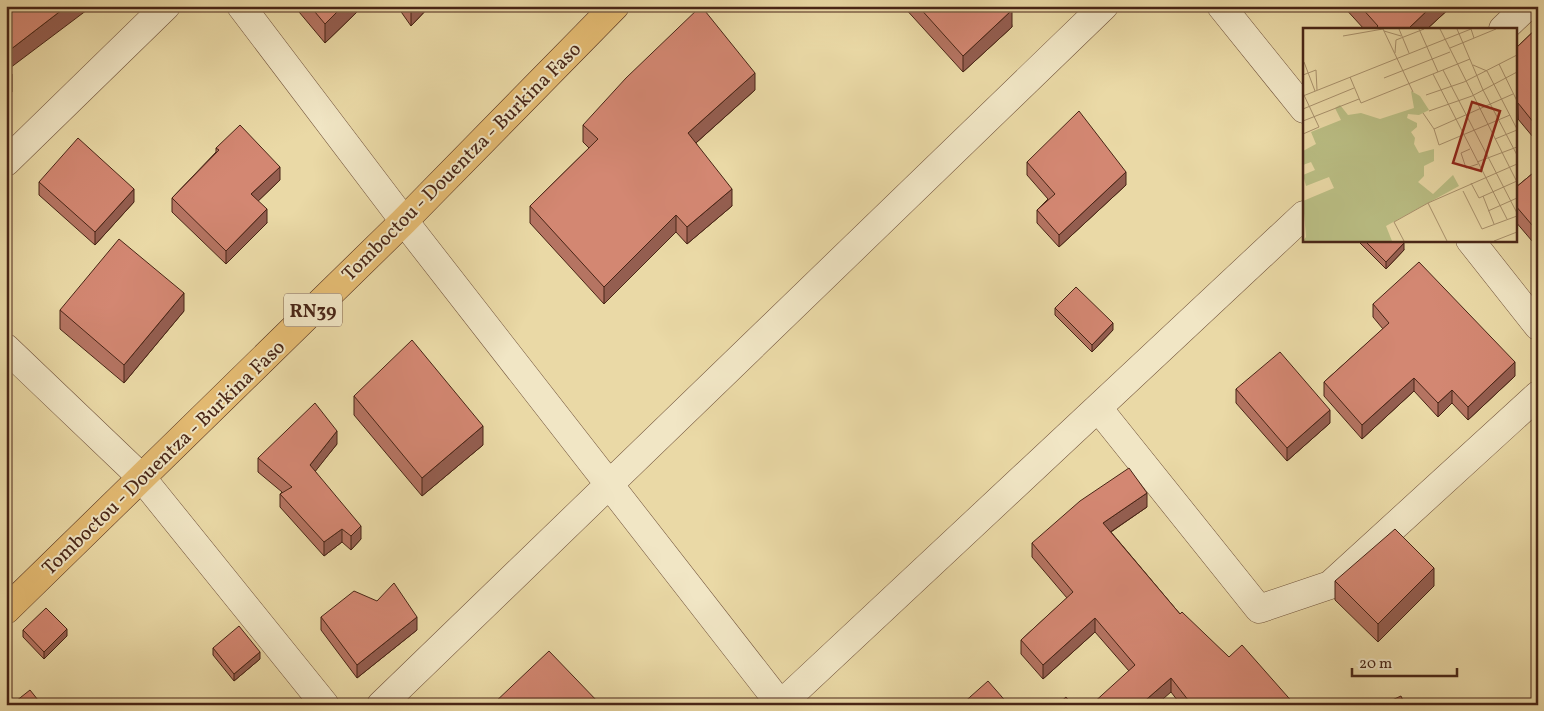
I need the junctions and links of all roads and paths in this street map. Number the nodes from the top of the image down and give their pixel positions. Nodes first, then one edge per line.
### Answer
1 (166, 6) edge
2 (241, 6) edge
3 (615, 6) edge
4 (1104, 6) edge
5 (1221, 6) edge
6 (1527, 6) edge
7 (1504, 28) edge
8 (1303, 108) edge
9 (6, 162) edge
10 (1303, 216) edge
11 (404, 221) junction
12 (1471, 241) edge
13 (1538, 326) edge
14 (6, 348) edge
15 (1538, 395) edge
16 (1098, 408) junction
17 (142, 477) junction
18 (609, 484) junction
19 (6, 610) edge
20 (325, 705) edge
21 (382, 705) edge
22 (781, 705) edge

1 - 9 street
2 - 11 street
3 - 11 main road, Tomboctou - Douentza - Burkina Faso / RN39
4 - 18 street
5 - 8 street
6 - 7 street
10 - 16 street
11 - 17 main road, Tomboctou - Douentza - Burkina Faso / RN39
11 - 18 street
12 - 13 street
14 - 17 street
15 - 16 street
16 - 22 street
17 - 19 main road, Tomboctou - Douentza - Burkina Faso / RN39
17 - 20 street
18 - 21 street
18 - 22 street

